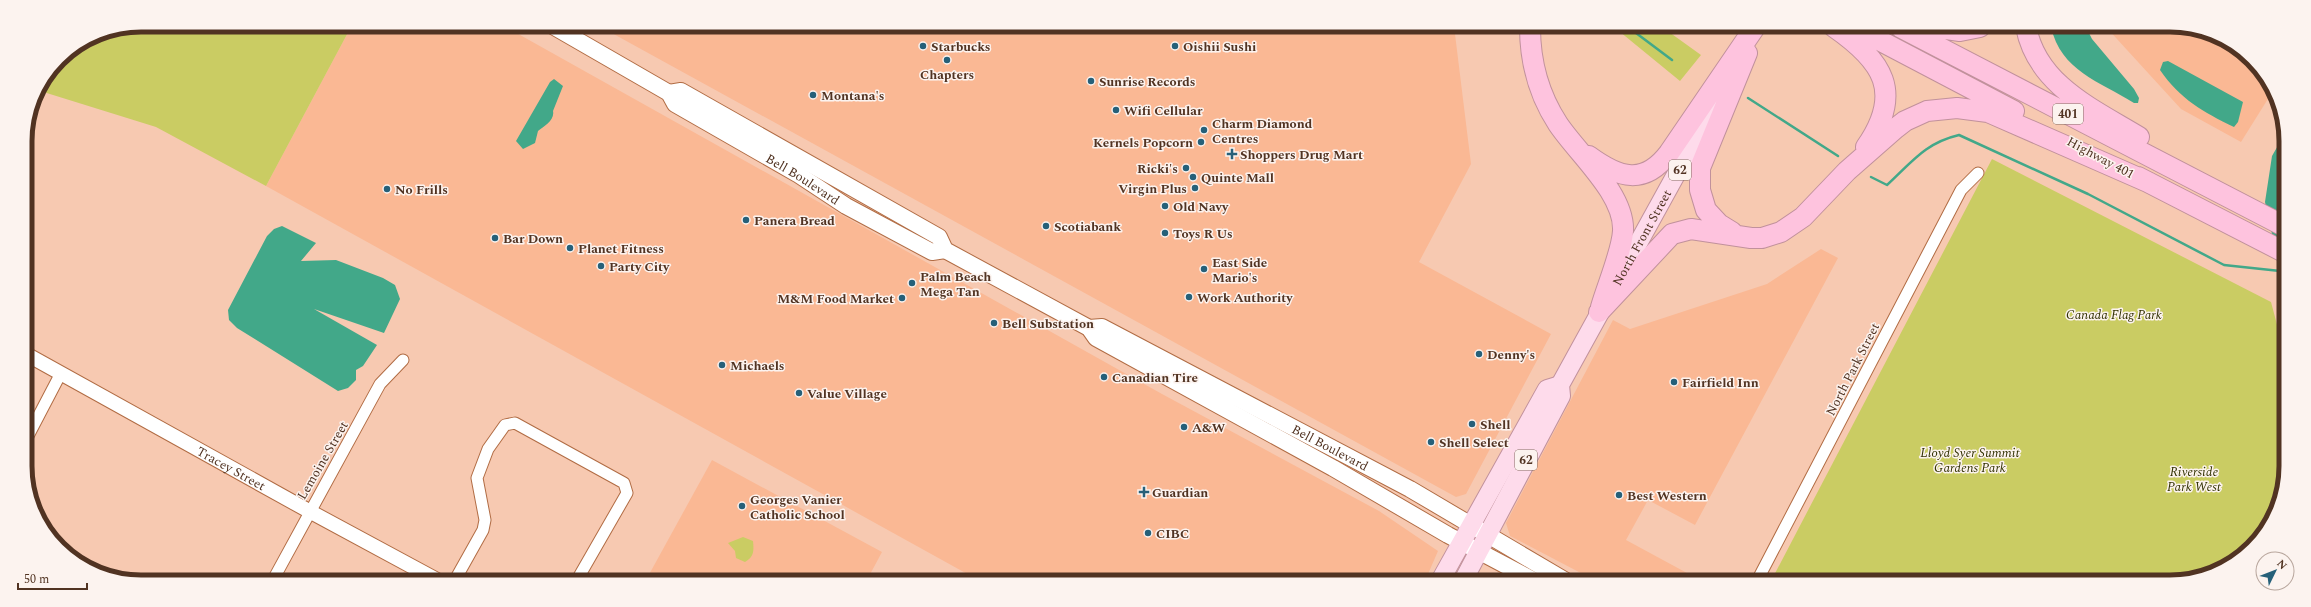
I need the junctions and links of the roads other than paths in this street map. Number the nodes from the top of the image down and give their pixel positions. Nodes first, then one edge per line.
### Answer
1 (562, 32) edge
2 (1530, 32) edge
3 (1754, 32) edge
4 (1754, 32) edge
5 (1755, 32) edge
6 (1840, 32) edge
7 (1863, 32) edge
8 (1910, 32) edge
9 (2028, 32) edge
10 (1569, 139) junction
11 (1847, 171) junction
12 (1978, 174) dead end
13 (2150, 183) junction
14 (2241, 203) junction
15 (2279, 223) edge
16 (1751, 238) junction
17 (2279, 250) edge
18 (1599, 312) junction
19 (1089, 328) junction
20 (32, 357) edge
21 (403, 360) dead end
22 (61, 373) junction
23 (1560, 385) junction
24 (32, 428) edge
25 (309, 511) junction
26 (1471, 525) junction
27 (1486, 535) junction
28 (1461, 542) junction
29 (1478, 551) junction
30 (276, 575) edge
31 (429, 575) edge
32 (458, 575) edge
33 (580, 575) edge
34 (1443, 575) edge
35 (1466, 575) edge
36 (1524, 575) edge
37 (1556, 575) edge
38 (1760, 575) edge

1 - 19 main road, Bell Boulevard
2 - 10 highway
3 - 10 highway
4 - 18 main road, North Front Street / 62
5 - 16 highway
6 - 11 highway
7 - 13 highway, Highway 401 / 401
8 - 14 highway, Highway 401 / 401
9 - 14 highway
10 - 18 highway
11 - 13 highway
11 - 16 highway
12 - 38 street, North Park Street
13 - 17 highway, Highway 401 / 401
14 - 15 highway, Highway 401 / 401
16 - 18 highway
18 - 23 main road, North Front Street / 62
19 - 26 main road, Bell Boulevard
19 - 28 main road, Bell Boulevard
20 - 22 street, Tracey Street
21 - 25 street, Lemoine Street
22 - 24 street
22 - 25 street, Tracey Street
23 - 26 main road, 62
23 - 27 main road, North Front Street / 62
25 - 30 street, Lemoine Street
25 - 31 street, Tracey Street
26 - 27 main road, Bell Boulevard
26 - 28 main road, 62
27 - 29 main road, North Front Street / 62
27 - 37 main road, Bell Boulevard
28 - 29 main road, Bell Boulevard
28 - 34 main road, 62
29 - 35 main road, North Front Street / 62
29 - 36 main road, Bell Boulevard
32 - 33 street

